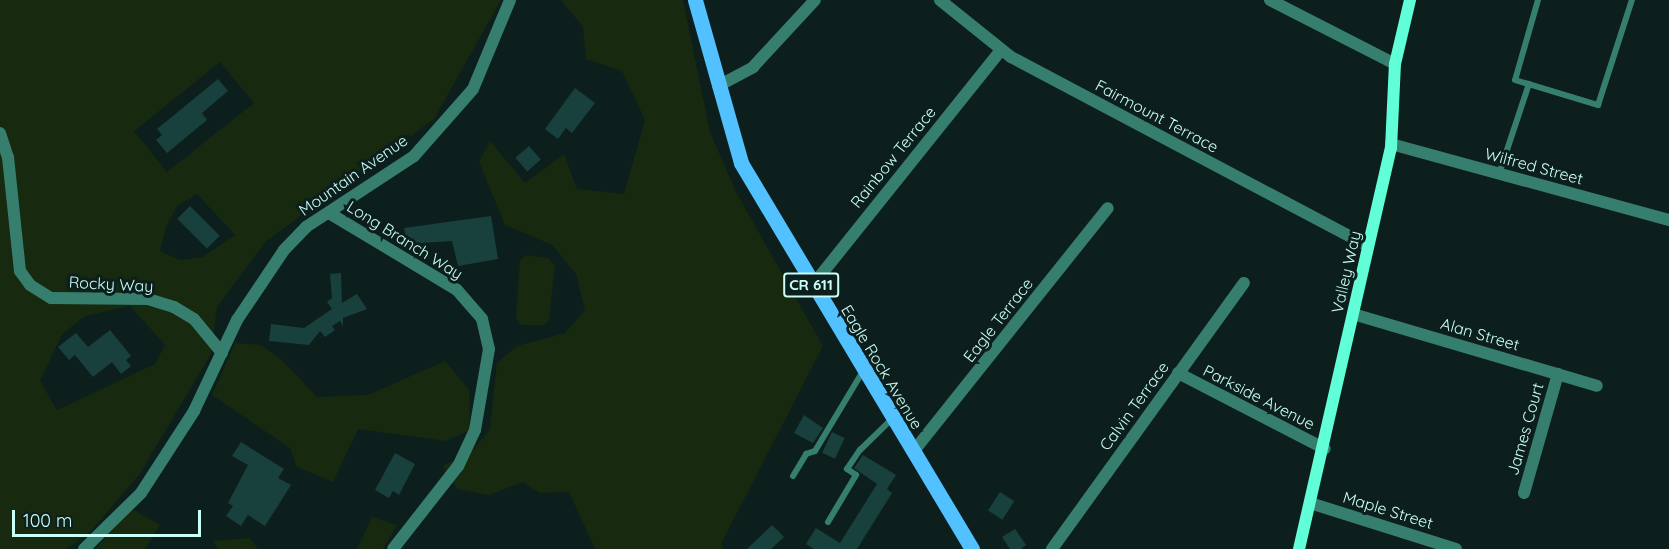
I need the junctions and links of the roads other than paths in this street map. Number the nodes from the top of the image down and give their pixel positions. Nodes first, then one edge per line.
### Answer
1 (510, 0) edge
2 (695, 0) edge
3 (815, 0) edge
4 (940, 0) edge
5 (1270, 0) edge
6 (1410, 0) edge
7 (1538, 0) edge
8 (1632, 0) edge
9 (1001, 50) junction
10 (1395, 64) junction
11 (1528, 84) junction
12 (718, 86) junction
13 (0, 133) edge
14 (1391, 144) junction
15 (1498, 174) junction
16 (1108, 208) dead end
17 (329, 213) junction
18 (1669, 220) edge
19 (1368, 246) junction
20 (1244, 283) dead end
21 (812, 286) junction
22 (1353, 314) junction
23 (222, 353) junction
24 (863, 370) junction
25 (1178, 373) junction
26 (1558, 374) junction
27 (1597, 386) dead end
28 (893, 419) junction
29 (1324, 449) junction
30 (913, 452) junction
31 (794, 476) dead end
32 (1524, 493) dead end
33 (1310, 503) junction
34 (828, 522) dead end
35 (84, 549) edge
36 (393, 549) edge
37 (972, 549) edge
38 (1052, 549) edge
39 (1299, 549) edge
40 (1456, 549) edge

1 - 17 street, Mountain Avenue
2 - 12 main road, Eagle Rock Avenue / CR 611
3 - 12 street
4 - 9 street, Fairmount Terrace
5 - 10 street
6 - 10 street, Valley Way
7 - 11 lane
8 - 11 lane
9 - 19 street, Fairmount Terrace
9 - 21 street, Rainbow Terrace
10 - 14 street, Valley Way
11 - 15 lane
12 - 21 main road, Eagle Rock Avenue / CR 611
13 - 23 street, Rocky Way
14 - 15 street, Wilfred Street
14 - 19 street, Valley Way
15 - 18 street, Wilfred Street
16 - 30 street, Eagle Terrace
17 - 23 street, Mountain Avenue
17 - 36 street, Long Branch Way
19 - 22 street, Valley Way
20 - 25 street, Calvin Terrace
21 - 24 main road, Eagle Rock Avenue / CR 611
22 - 26 street, Alan Street
22 - 29 street, Valley Way
23 - 35 street, Mountain Avenue
24 - 28 main road, Eagle Rock Avenue / CR 611
24 - 31 lane
25 - 29 street, Parkside Avenue
25 - 38 street, Calvin Terrace
26 - 27 street, Alan Street
26 - 32 street, James Court
28 - 30 main road, Eagle Rock Avenue / CR 611
28 - 34 lane
29 - 33 street, Valley Way
30 - 37 main road, Eagle Rock Avenue / CR 611
33 - 39 street, Valley Way
33 - 40 street, Maple Street

